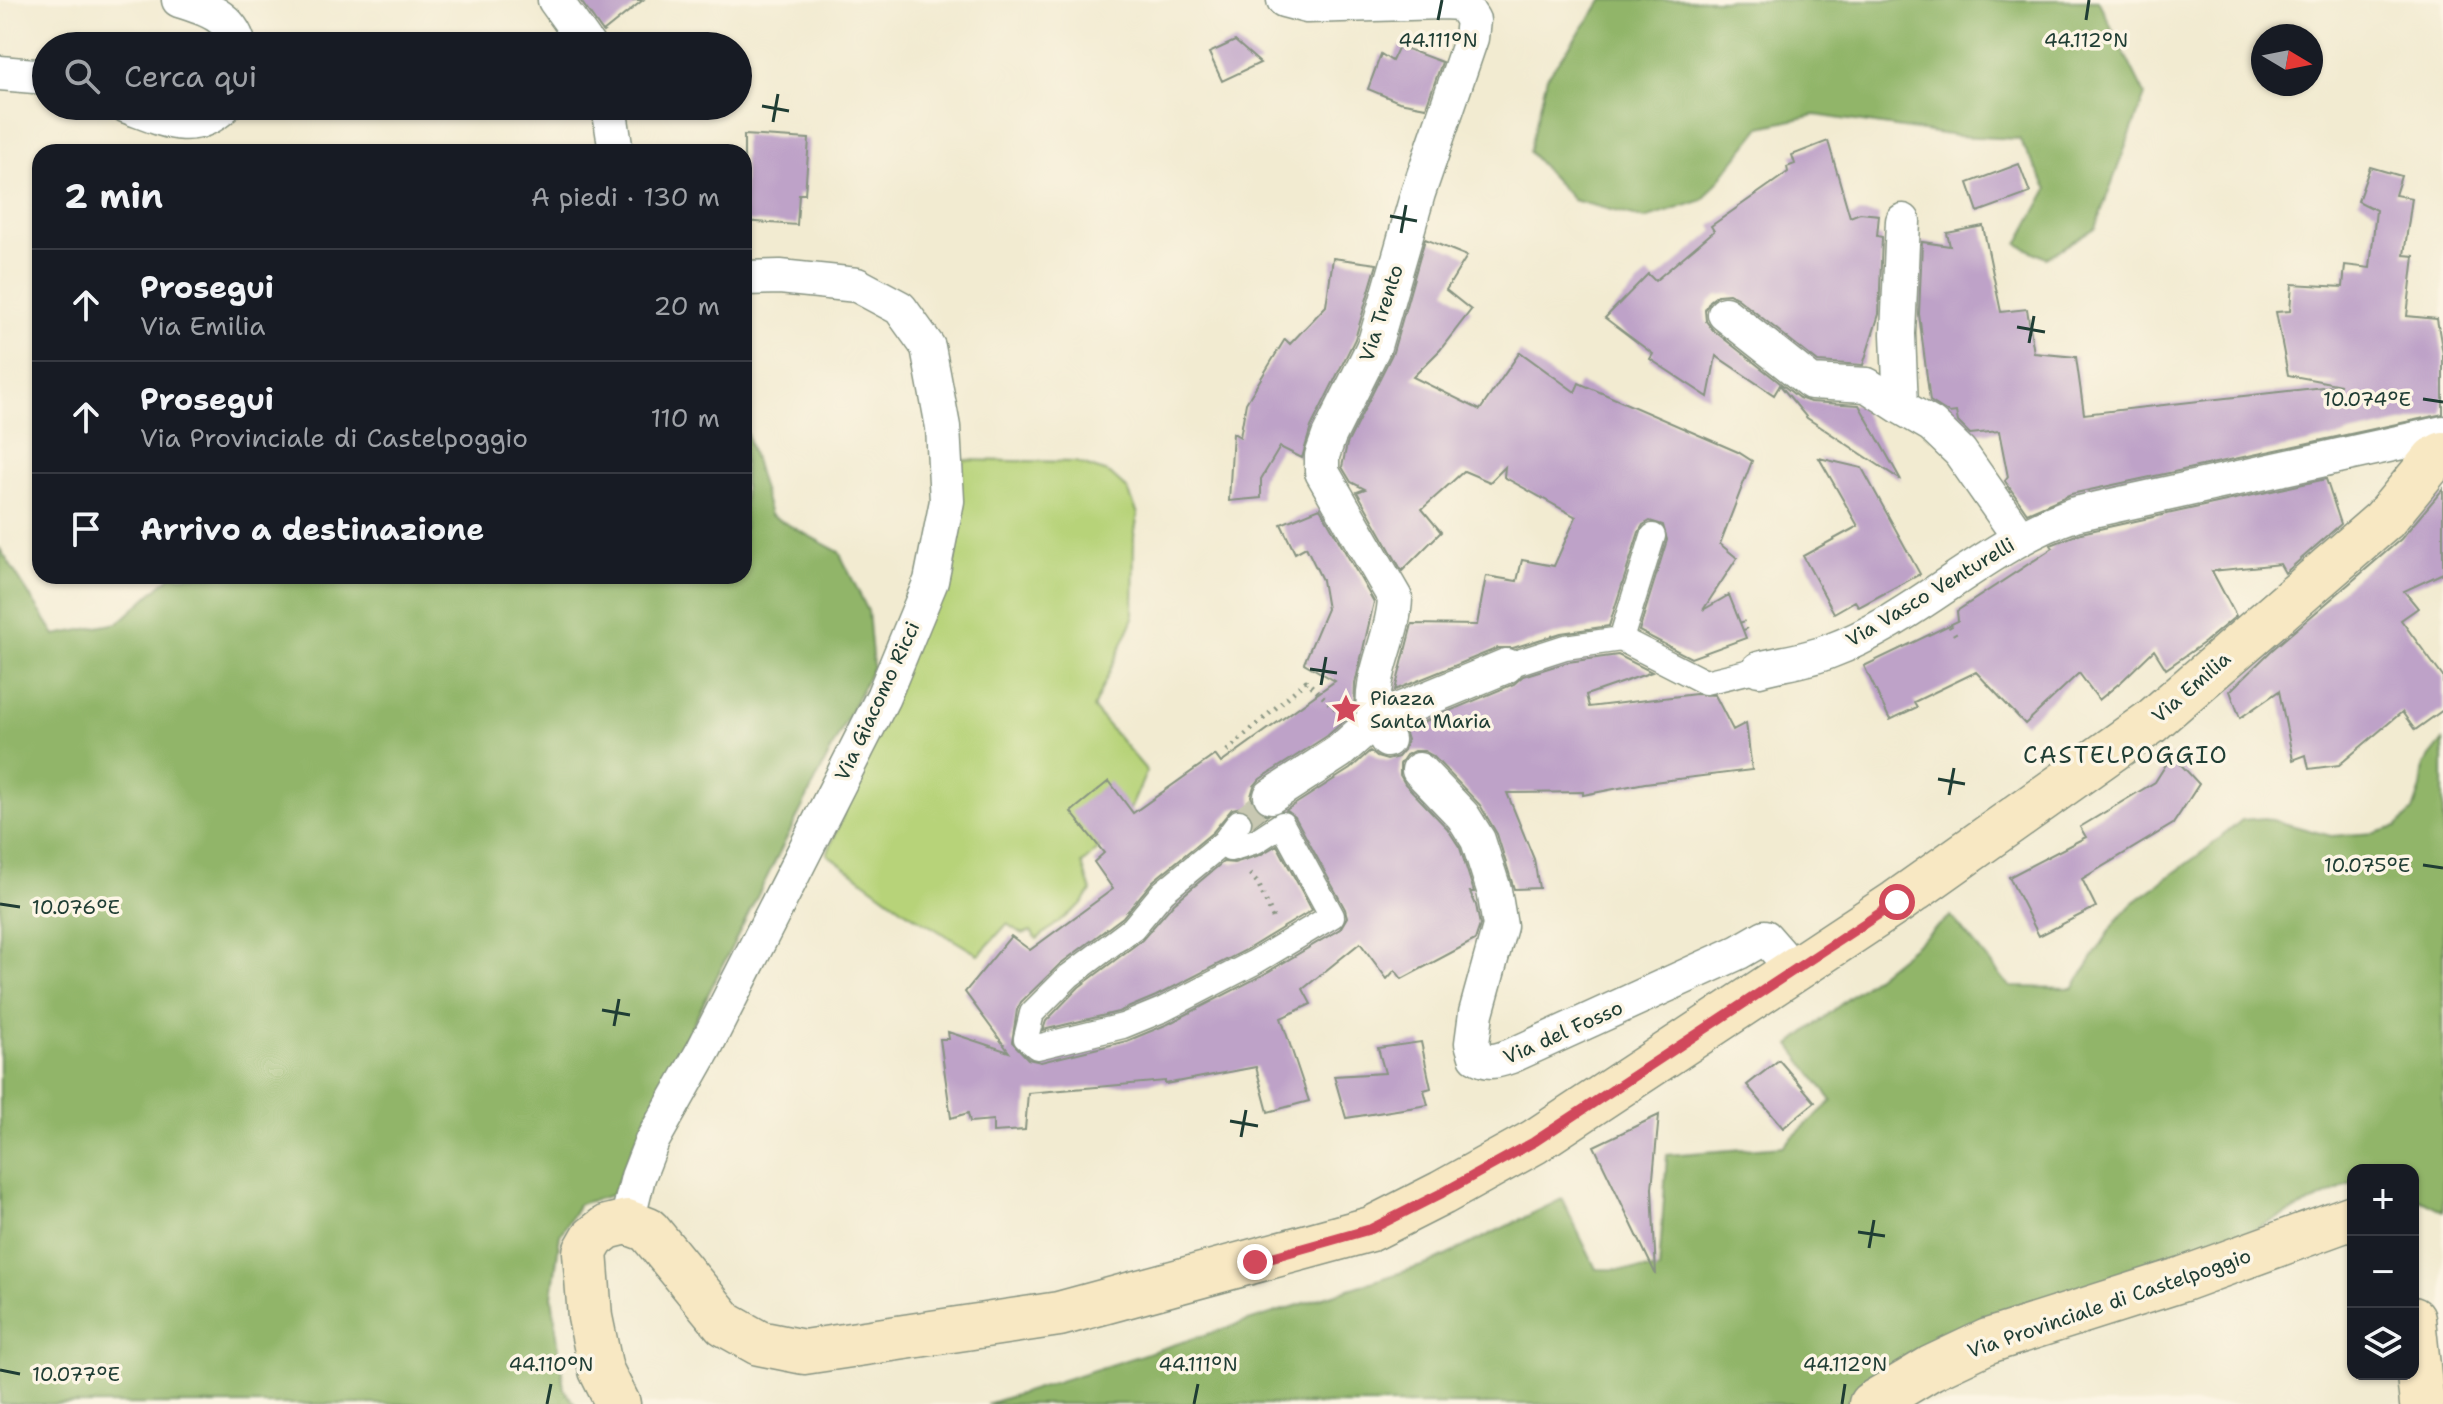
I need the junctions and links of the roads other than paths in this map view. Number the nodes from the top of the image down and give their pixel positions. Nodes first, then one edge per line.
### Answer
1 (179, 0) edge
2 (555, 0) edge
3 (1284, 0) edge
4 (232, 32) edge
5 (578, 32) edge
6 (0, 73) edge
7 (32, 76) edge
8 (165, 120) edge
9 (202, 120) edge
10 (611, 120) edge
11 (615, 144) edge
12 (1903, 221) dead end
13 (752, 278) edge
14 (1725, 314) dead end
15 (1901, 407) junction
16 (2443, 433) edge
17 (2443, 454) edge
18 (1653, 536) dead end
19 (2020, 538) junction
20 (1621, 639) junction
21 (1506, 666) joint
22 (1759, 669) joint
23 (1373, 717) junction
24 (1419, 770) dead end
25 (1271, 796) tunnel mouth
26 (1239, 822) tunnel mouth
27 (1224, 842) junction
28 (1793, 969) junction
29 (2347, 1219) edge
30 (627, 1222) junction
31 (2419, 1376) edge
32 (618, 1404) edge
33 (1871, 1404) edge
34 (2422, 1404) edge

1 - 4 street
2 - 5 street
3 - 23 street, Via Trento
6 - 7 street
8 - 9 street
10 - 11 street
12 - 15 street
13 - 30 street, Via Giacomo Ricci
14 - 15 street
15 - 19 street
16 - 19 street, Via Vasco Venturelli
17 - 28 main road, Via Emilia
18 - 20 street
19 - 22 street, Via Vasco Venturelli
20 - 21 street
20 - 22 street, Via Vasco Venturelli
21 - 23 street
23 - 25 street
24 - 28 street, Via del Fosso
26 - 27 street
27 - 27 street
28 - 30 main road
29 - 33 main road, Via Provinciale di Castelpoggio
30 - 32 main road
31 - 34 main road

